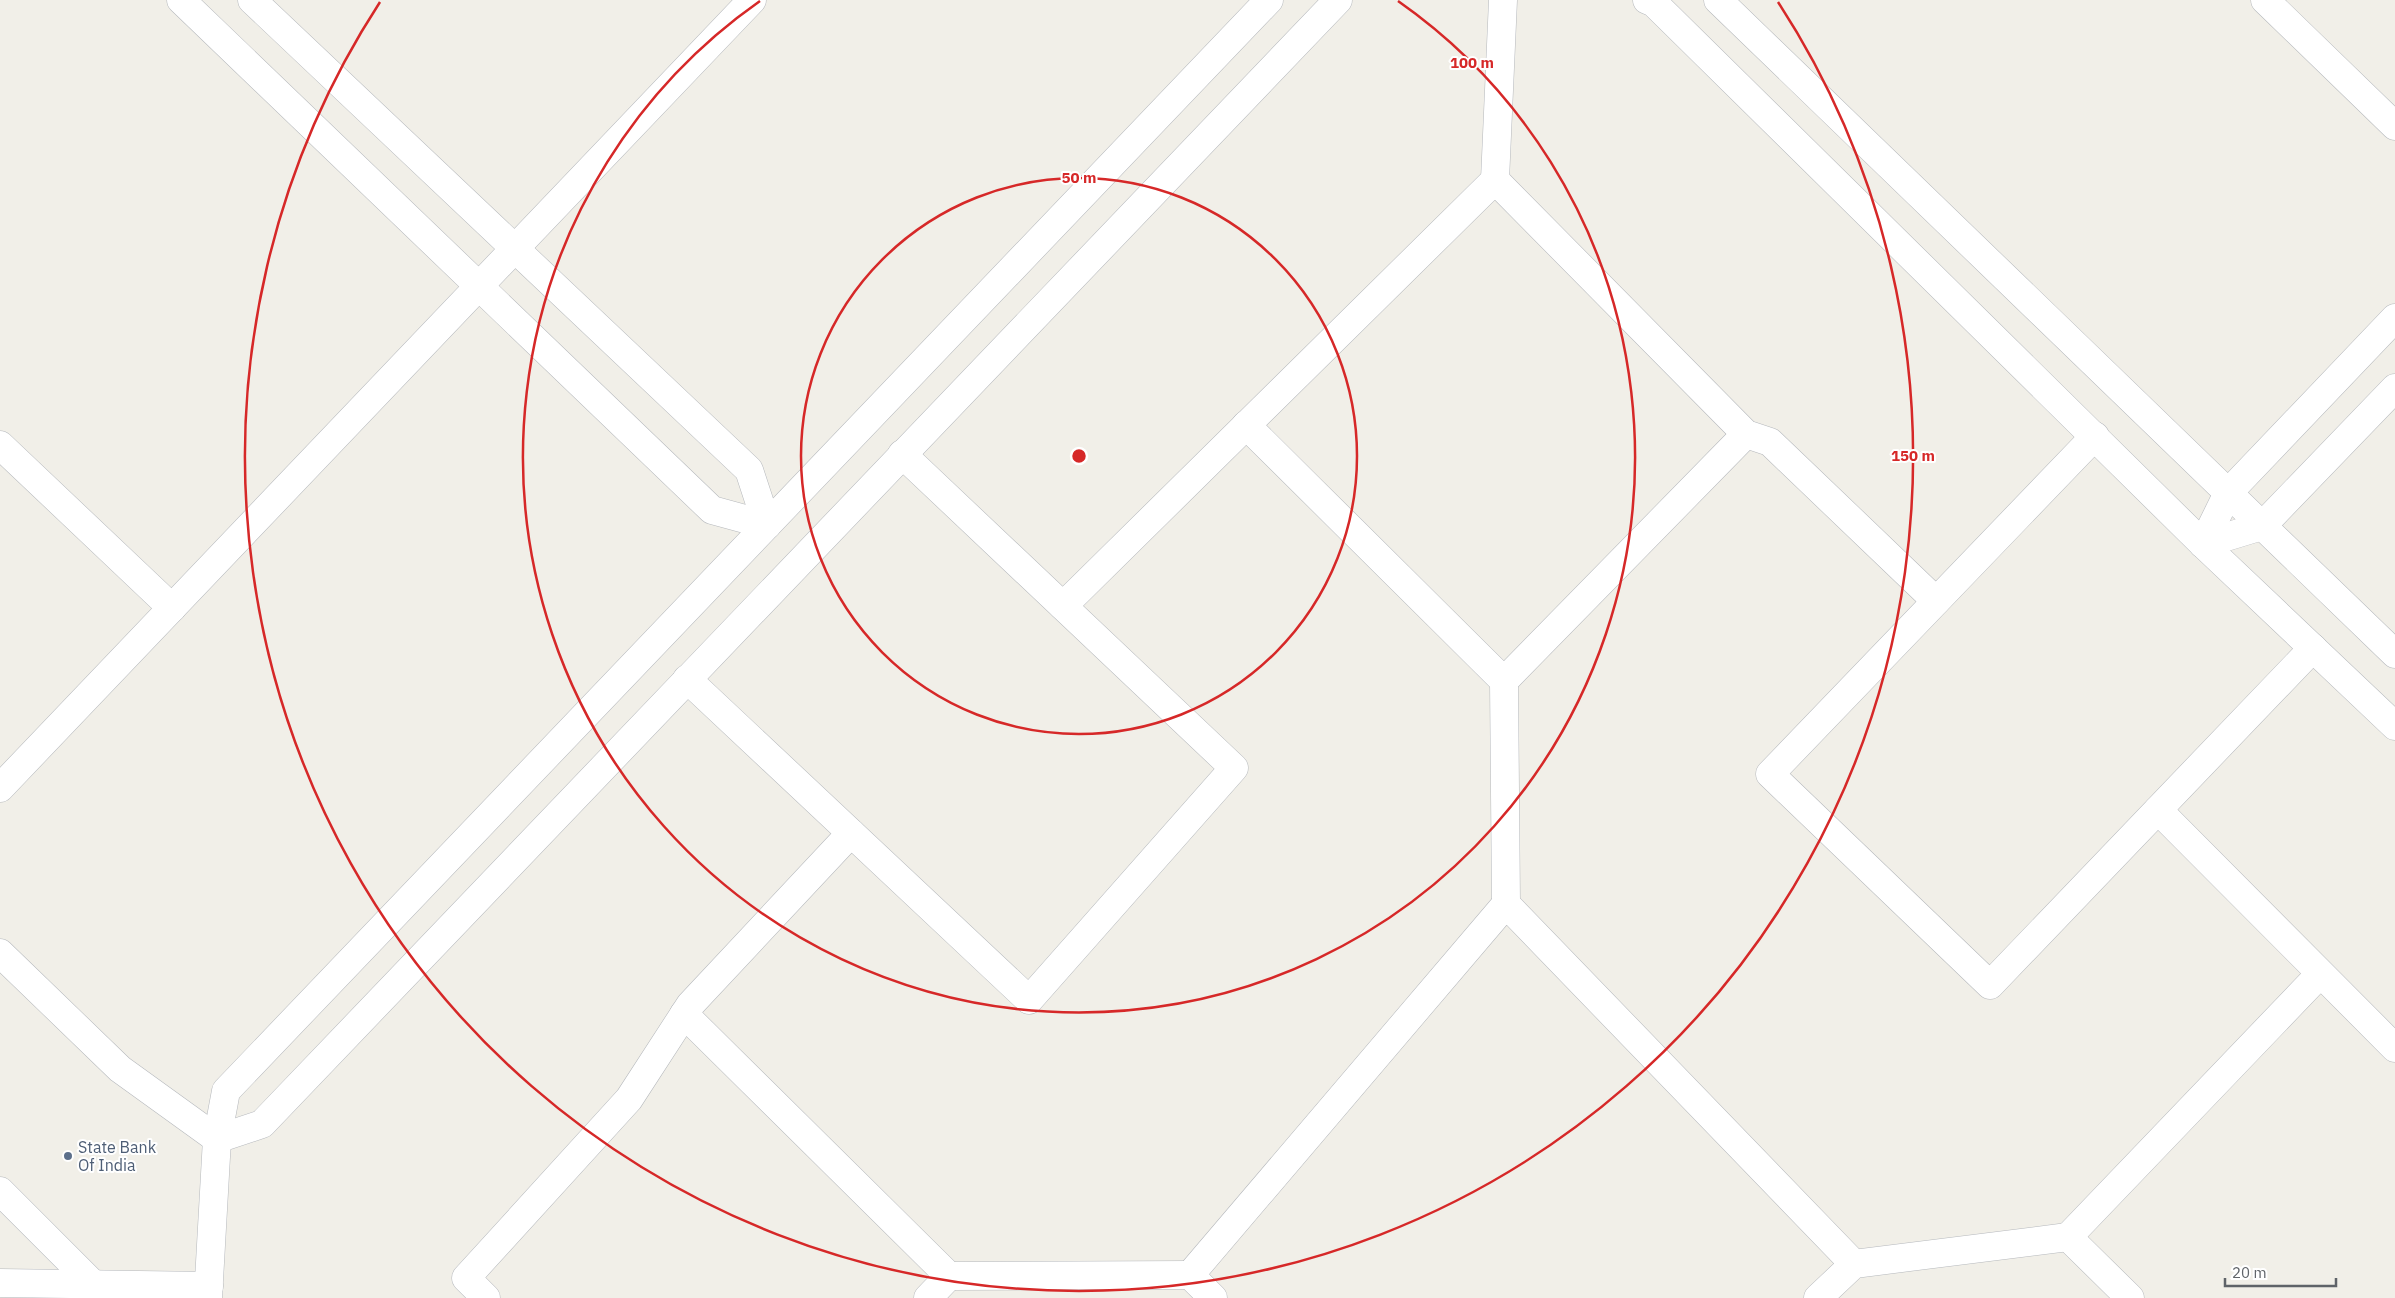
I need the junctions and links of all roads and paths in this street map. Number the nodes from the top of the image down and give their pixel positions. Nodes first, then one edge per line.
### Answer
1 (181, 0) edge
2 (252, 0) edge
3 (752, 0) edge
4 (1269, 0) edge
5 (1338, 0) edge
6 (1503, 0) edge
7 (1647, 0) edge
8 (1718, 0) edge
9 (2265, 0) edge
10 (2395, 126) edge
11 (1495, 180) junction
12 (515, 249) junction
13 (480, 286) junction
14 (2395, 318) edge
15 (2395, 388) edge
16 (1246, 425) junction
17 (1746, 434) junction
18 (2094, 436) junction
19 (0, 445) edge
20 (902, 454) junction
21 (2228, 493) junction
22 (767, 525) junction
23 (2262, 526) junction
24 (2203, 544) junction
25 (1936, 601) junction
26 (1063, 606) junction
27 (172, 608) junction
28 (2313, 648) junction
29 (2395, 654) edge
30 (687, 679) junction
31 (1504, 681) junction
32 (2395, 726) edge
33 (0, 788) edge
34 (2158, 810) junction
35 (851, 833) junction
36 (1506, 904) junction
37 (0, 953) edge
38 (2320, 974) junction
39 (684, 1014) junction
40 (2395, 1048) edge
41 (216, 1139) junction
42 (0, 1191) edge
43 (2068, 1237) junction
44 (1854, 1264) junction
45 (1190, 1275) junction
46 (949, 1276) junction
47 (0, 1283) edge
48 (93, 1284) junction
49 (208, 1292) edge
50 (486, 1298) edge
51 (928, 1298) edge
52 (1213, 1298) edge
53 (1818, 1298) edge
54 (2130, 1298) edge

1 - 13 street
2 - 12 street
3 - 12 street
4 - 22 street
5 - 20 street
6 - 11 street
7 - 18 street
8 - 21 street
9 - 10 street
11 - 16 street
11 - 17 street
12 - 13 street
12 - 22 street
13 - 22 street
13 - 27 street
14 - 21 street
15 - 23 street
16 - 26 street
16 - 31 street
17 - 25 street
17 - 31 street
18 - 24 street
18 - 25 street
19 - 27 street
20 - 26 street
20 - 30 street
21 - 23 street
21 - 24 street
22 - 41 street
23 - 24 street
23 - 29 street
24 - 28 street
25 - 34 street
26 - 35 street
27 - 33 street
28 - 32 street
28 - 34 street
30 - 35 street
30 - 41 street
31 - 36 street
34 - 38 street
35 - 39 street
36 - 44 street
36 - 45 street
37 - 41 street
38 - 40 street
38 - 43 street
39 - 46 street
39 - 50 street
41 - 49 street
42 - 48 street
43 - 44 street
43 - 54 street
44 - 53 street
45 - 46 street
45 - 52 street
46 - 51 street
47 - 48 street
48 - 49 street

